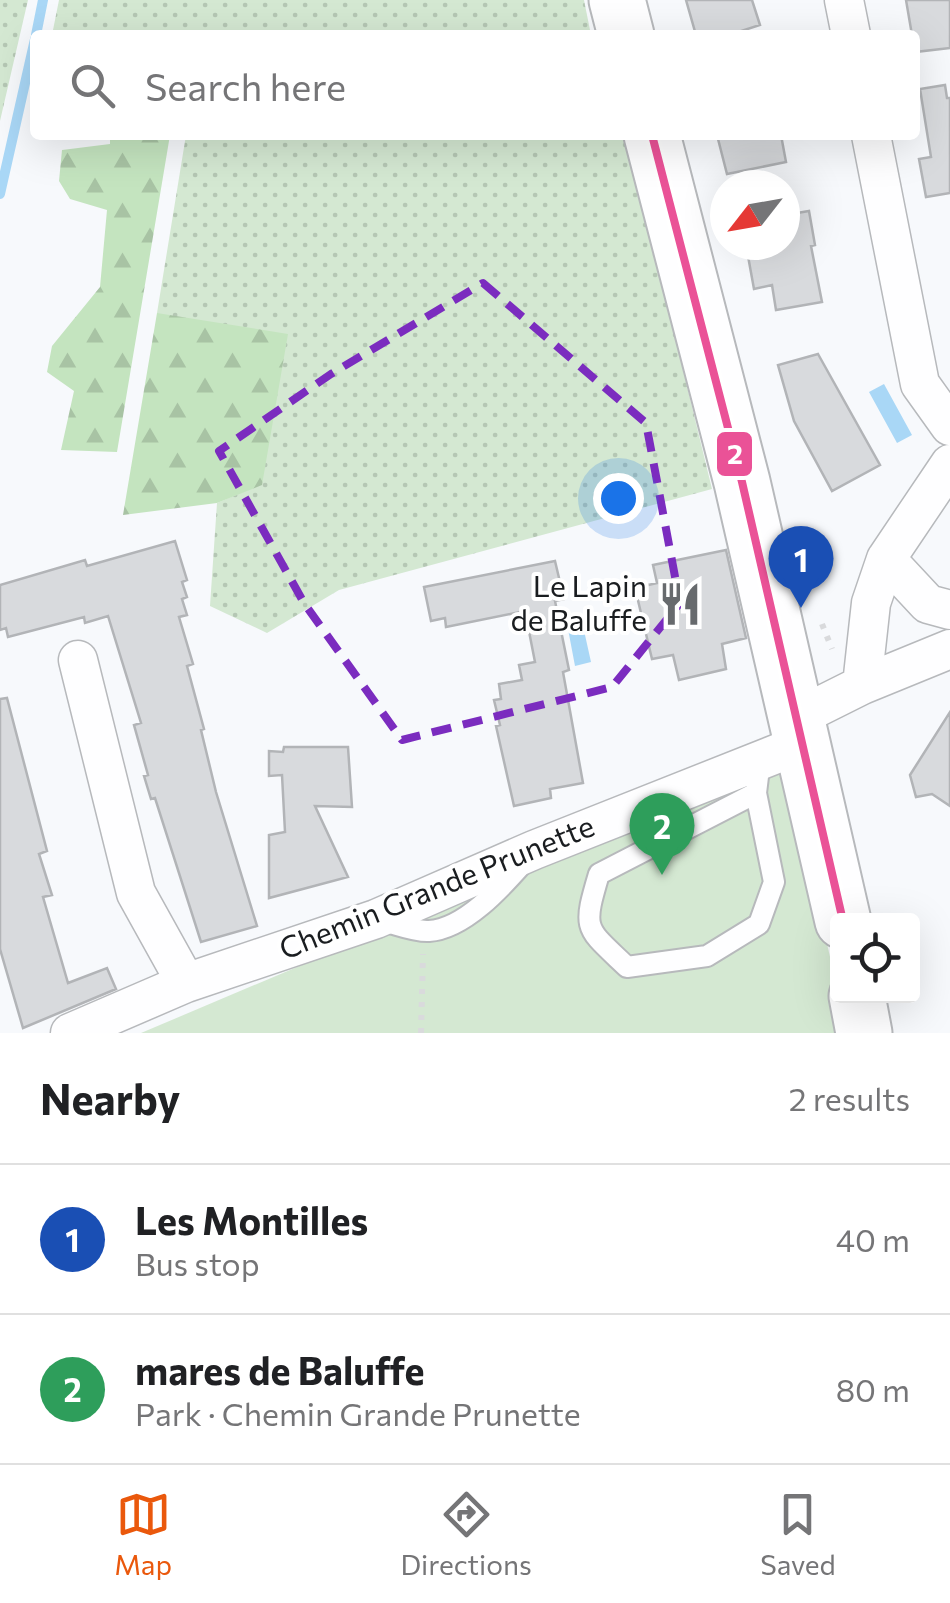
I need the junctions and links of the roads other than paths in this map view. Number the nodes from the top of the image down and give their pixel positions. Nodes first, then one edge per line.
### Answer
1 (617, 0) edge
2 (844, 0) edge
3 (625, 30) edge
4 (850, 30) edge
5 (653, 140) edge
6 (871, 140) edge
7 (950, 426) edge
8 (950, 464) edge
9 (886, 559) junction
10 (950, 610) edge
11 (950, 649) edge
12 (78, 660) dead end
13 (862, 685) junction
14 (779, 753) junction
15 (534, 850) junction
16 (841, 913) edge
17 (376, 918) junction
18 (186, 983) junction
19 (859, 1003) edge
20 (70, 1033) edge
21 (864, 1033) edge

1 - 3 street
2 - 4 street
5 - 14 street
6 - 7 street
8 - 9 street
9 - 10 street
9 - 13 street
11 - 13 street, Chemin Grande Prunette
12 - 18 street
13 - 14 street, Chemin Grande Prunette
14 - 14 lane
14 - 15 street, Chemin Grande Prunette
14 - 16 street
15 - 17 street, Chemin Grande Prunette
15 - 17 lane
17 - 18 street, Chemin Grande Prunette
18 - 20 street, Chemin Grande Prunette
19 - 21 street

